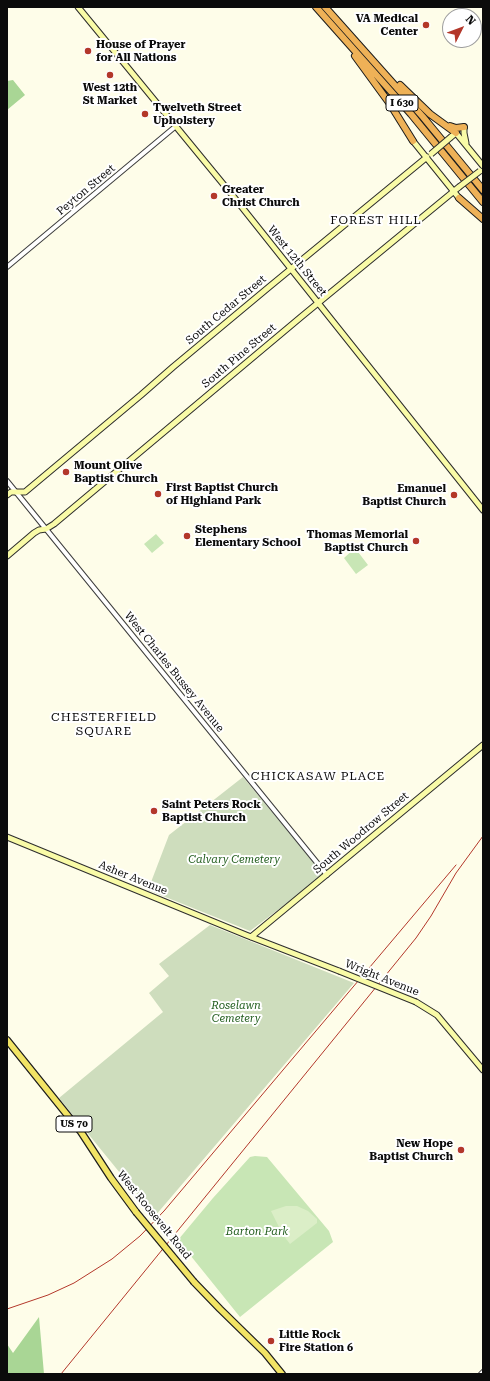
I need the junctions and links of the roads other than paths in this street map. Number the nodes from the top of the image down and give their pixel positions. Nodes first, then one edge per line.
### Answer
1 (78, 7) edge
2 (316, 7) edge
3 (325, 7) edge
4 (333, 26) junction
5 (356, 40) junction
6 (443, 123) junction
7 (176, 126) junction
8 (464, 127) joint
9 (456, 133) junction
10 (413, 142) joint
11 (466, 145) junction
12 (429, 155) junction
13 (475, 156) junction
14 (483, 157) edge
15 (482, 168) edge
16 (483, 190) edge
17 (454, 192) junction
18 (459, 198) joint
19 (483, 202) edge
20 (483, 219) edge
21 (7, 267) edge
22 (291, 269) junction
23 (318, 303) junction
24 (7, 481) edge
25 (16, 492) junction
26 (7, 495) edge
27 (483, 510) edge
28 (46, 530) junction
29 (7, 556) edge
30 (483, 745) edge
31 (7, 837) edge
32 (327, 875) junction
33 (251, 937) junction
34 (7, 1040) edge
35 (483, 1070) edge
36 (483, 1372) edge
37 (282, 1374) edge
38 (481, 1374) edge

1 - 7 main road, West 12th Street
2 - 4 highway, I 630
3 - 5 highway, I 630
4 - 10 highway
4 - 19 highway, I 630
5 - 6 highway
5 - 16 highway, I 630
6 - 8 highway
6 - 9 highway
7 - 21 street, Peyton Street
7 - 22 main road, West 12th Street
8 - 11 main road
9 - 11 main road
9 - 12 main road, South Cedar Street, bridge
10 - 12 main road
11 - 13 main road
12 - 17 main road
12 - 22 main road, South Cedar Street
13 - 14 main road
13 - 15 main road
15 - 17 main road, South Pine Street, bridge
17 - 18 main road
17 - 23 main road, South Pine Street
18 - 20 highway
22 - 23 main road, West 12th Street
22 - 25 main road, South Cedar Street
23 - 27 main road, West 12th Street
23 - 28 main road, South Pine Street
24 - 25 street, West Charles Bussey Avenue
25 - 26 main road, South Cedar Street
25 - 28 street, West Charles Bussey Avenue
28 - 29 main road, South Pine Street
28 - 32 street, West Charles Bussey Avenue
30 - 32 main road, South Woodrow Street
31 - 33 main road, Asher Avenue
32 - 33 main road, South Woodrow Street
33 - 35 main road, Wright Avenue, bridge
34 - 37 main road, West Roosevelt Road / US 70, bridge
36 - 38 street

